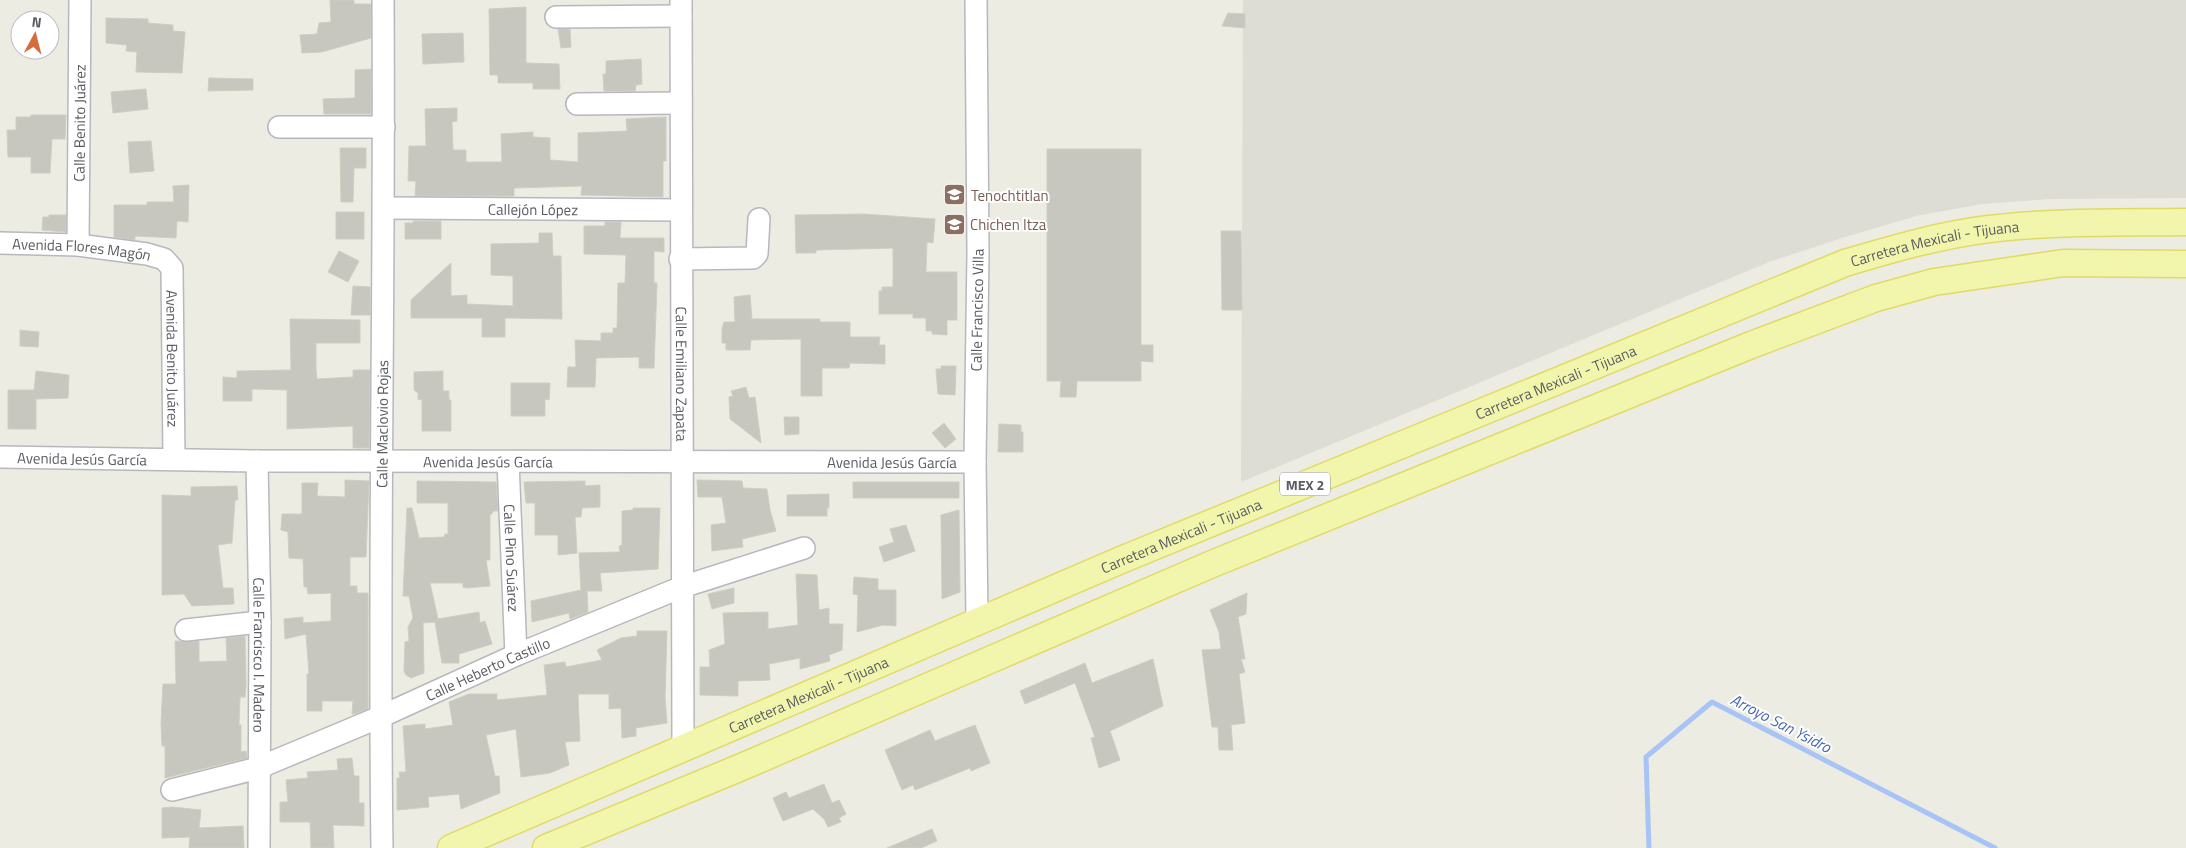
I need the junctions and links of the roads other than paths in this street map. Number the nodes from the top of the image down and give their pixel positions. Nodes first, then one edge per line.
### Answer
1 (80, 0) edge
2 (383, 0) edge
3 (976, 0) edge
4 (681, 8) edge
5 (556, 17) dead end
6 (681, 102) junction
7 (577, 104) dead end
8 (279, 126) dead end
9 (384, 127) junction
10 (385, 208) junction
11 (680, 210) junction
12 (759, 219) dead end
13 (2186, 222) edge
14 (0, 243) edge
15 (78, 245) junction
16 (164, 259) joint
17 (680, 259) junction
18 (2186, 264) edge
19 (0, 457) edge
20 (174, 459) junction
21 (257, 461) junction
22 (383, 461) junction
23 (508, 462) junction
24 (681, 462) junction
25 (974, 462) junction
26 (804, 548) dead end
27 (682, 586) junction
28 (977, 620) junction
29 (260, 622) junction
30 (186, 630) dead end
31 (516, 655) junction
32 (380, 716) junction
33 (683, 747) junction
34 (258, 768) junction
35 (172, 790) dead end
36 (259, 848) edge
37 (382, 848) edge
38 (451, 848) edge
39 (546, 848) edge

1 - 15 street, Calle Benito Juárez
2 - 9 street, Calle Maclovio Rojas
3 - 25 street, Calle Francisco Villa
4 - 5 street
4 - 6 street, Calle Emiliano Zapata
6 - 7 street
6 - 11 street, Calle Emiliano Zapata
8 - 9 street
9 - 10 street, Calle Maclovio Rojas
10 - 11 street, Callejón López
10 - 22 street, Calle Maclovio Rojas
11 - 17 street, Calle Emiliano Zapata
12 - 17 street
13 - 28 main road, Carretera Mexicali - Tijuana / MEX 2
14 - 15 street, Avenida Flores Magón
15 - 16 street, Avenida Flores Magón
16 - 20 street, Avenida Benito Juárez
17 - 24 street, Calle Emiliano Zapata
18 - 39 main road, MEX 2
19 - 20 street, Avenida Jesús García
20 - 21 street, Avenida Jesús García
21 - 22 street, Avenida Jesús García
21 - 29 street, Calle Francisco I. Madero
22 - 23 street, Avenida Jesús García
22 - 32 street, Calle Maclovio Rojas
23 - 24 street, Avenida Jesús García
23 - 31 street, Calle Pino Suárez
24 - 25 street, Avenida Jesús García
24 - 27 street, Calle Emiliano Zapata
25 - 28 street, Calle Francisco Villa
26 - 27 street, Calle Heberto Castillo
27 - 31 street, Calle Heberto Castillo
27 - 33 street, Calle Emiliano Zapata
28 - 33 main road, Carretera Mexicali - Tijuana / MEX 2
29 - 30 street
29 - 34 street, Calle Francisco I. Madero
31 - 32 street, Calle Heberto Castillo
32 - 34 street, Calle Heberto Castillo
32 - 37 street, Calle Maclovio Rojas
33 - 38 main road, Carretera Mexicali - Tijuana / MEX 2
34 - 35 street, Calle Heberto Castillo
34 - 36 street, Calle Francisco I. Madero

